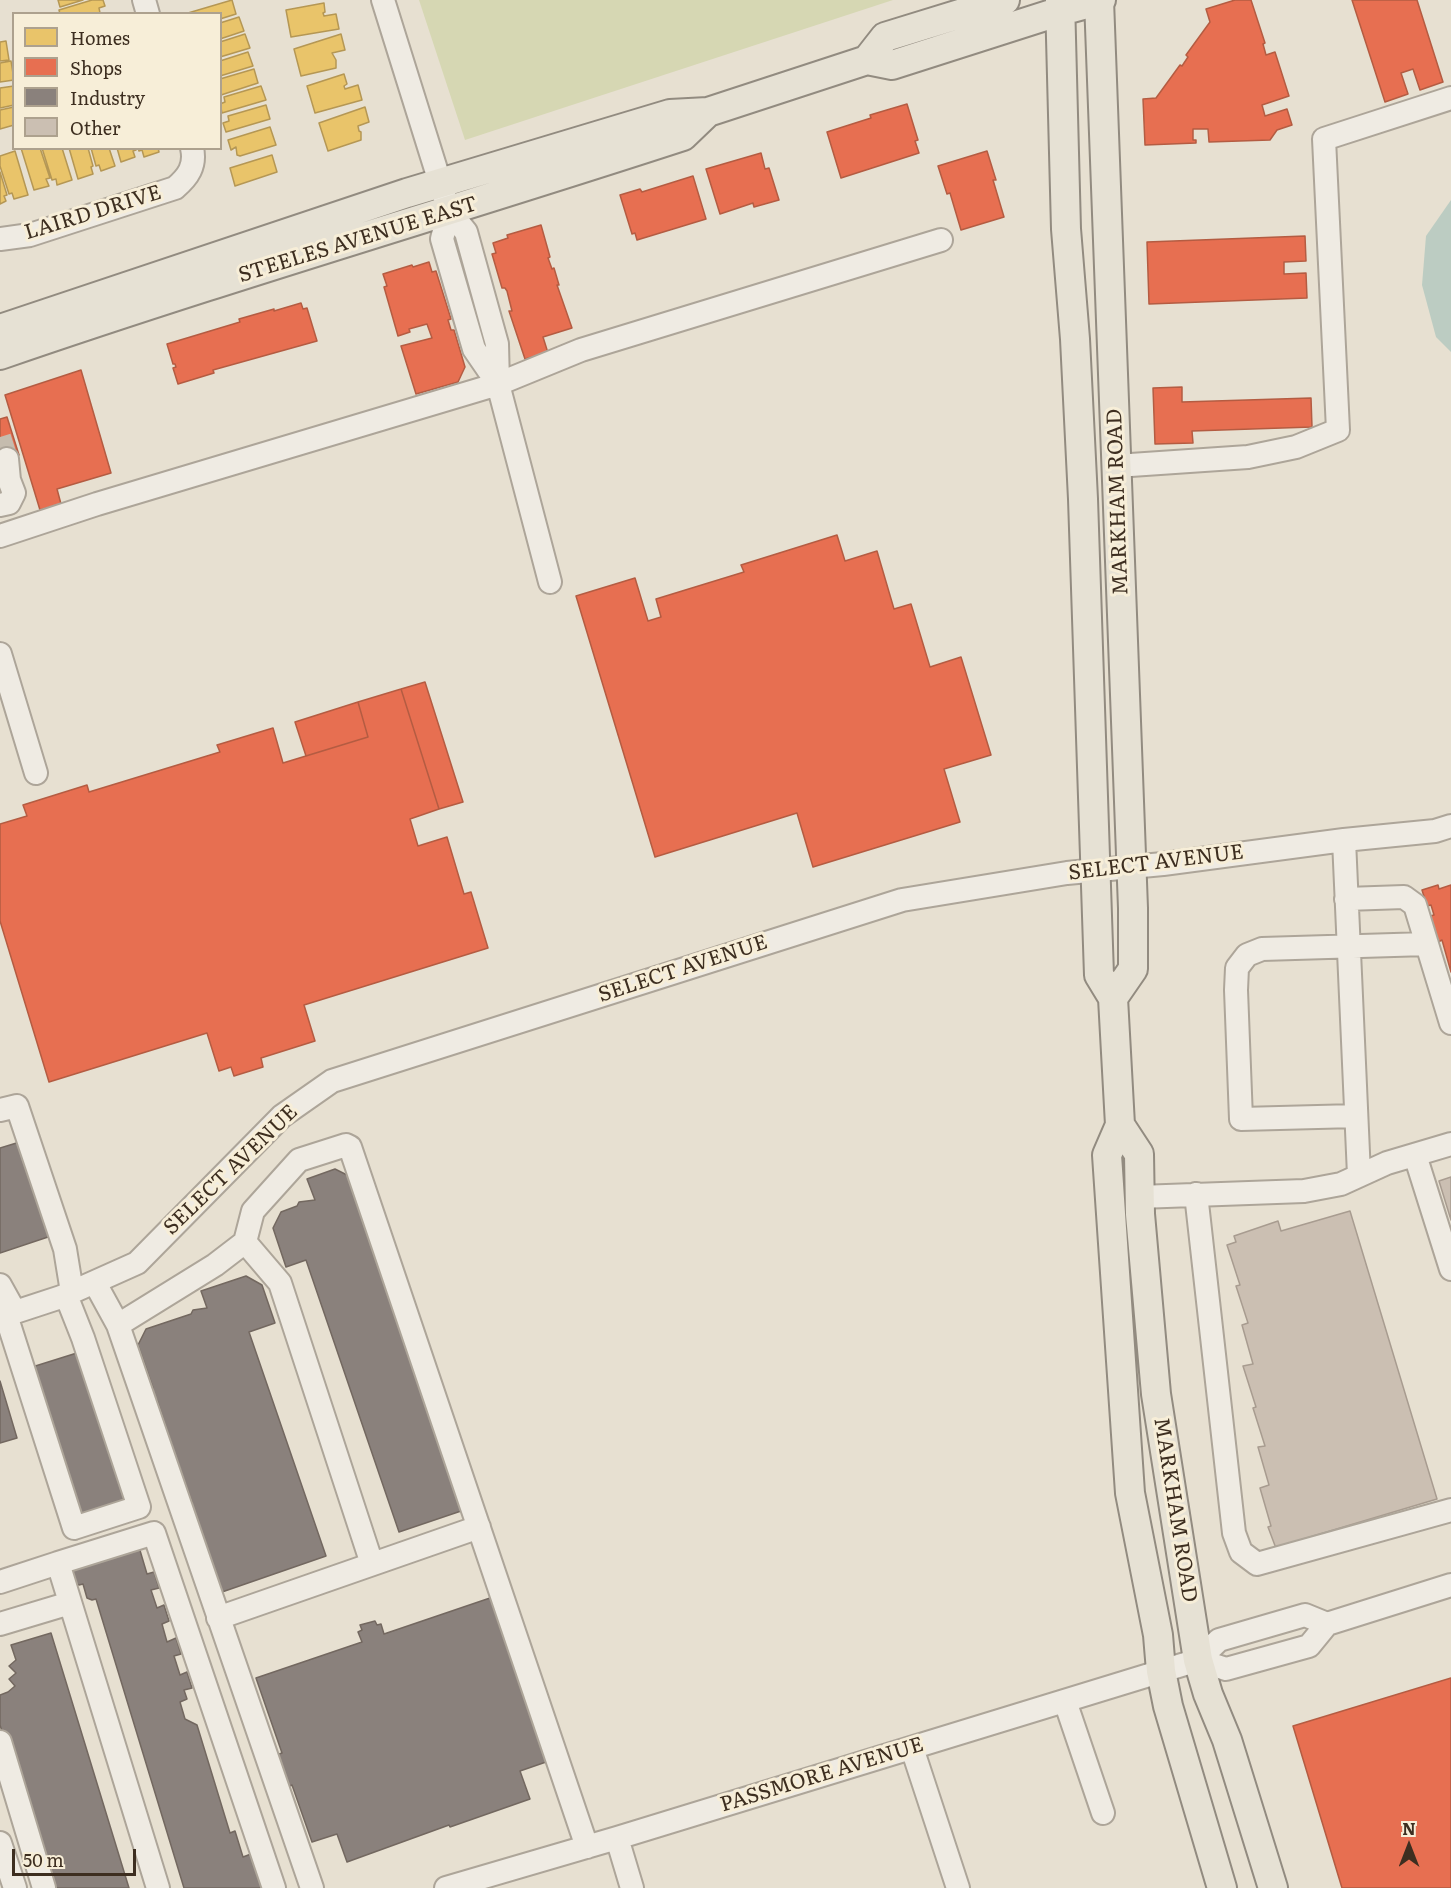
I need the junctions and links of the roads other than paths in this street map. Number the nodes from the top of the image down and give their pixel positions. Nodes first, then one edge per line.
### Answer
1 (382, 0) edge
2 (1005, 0) edge
3 (1100, 0) edge
4 (1060, 5) edge
5 (867, 60) junction
6 (1451, 98) edge
7 (708, 112) junction
8 (192, 150) edge
9 (440, 183) junction
10 (449, 211) junction
11 (0, 239) edge
12 (941, 240) dead end
13 (0, 329) edge
14 (0, 355) edge
15 (498, 384) junction
16 (1116, 466) junction
17 (5, 471) tunnel mouth
18 (0, 505) edge
19 (0, 536) edge
20 (550, 582) dead end
21 (0, 654) edge
22 (36, 773) dead end
23 (1451, 826) edge
24 (1344, 840) junction
25 (1132, 866) junction
26 (1096, 869) junction
27 (1346, 899) junction
28 (1427, 944) junction
29 (1348, 946) junction
30 (1113, 998) junction
31 (1451, 1023) edge
32 (0, 1110) edge
33 (1356, 1116) junction
34 (1120, 1125) junction
35 (1451, 1144) edge
36 (1415, 1155) junction
37 (1359, 1175) junction
38 (1196, 1194) junction
39 (1139, 1197) junction
40 (245, 1242) junction
41 (1451, 1269) edge
42 (95, 1282) junction
43 (0, 1285) edge
44 (69, 1294) junction
45 (7, 1315) edge
46 (118, 1324) junction
47 (1451, 1510) edge
48 (479, 1527) junction
49 (58, 1563) junction
50 (372, 1564) junction
51 (0, 1582) edge
52 (1451, 1585) edge
53 (70, 1603) junction
54 (218, 1618) junction
55 (0, 1624) edge
56 (1327, 1624) junction
57 (1198, 1660) junction
58 (1161, 1671) junction
59 (1065, 1701) junction
60 (0, 1742) edge
61 (912, 1748) junction
62 (1103, 1813) dead end
63 (616, 1838) junction
64 (0, 1843) edge
65 (587, 1847) junction
66 (15, 1888) edge
67 (45, 1888) edge
68 (158, 1888) edge
69 (274, 1888) edge
70 (312, 1888) edge
71 (446, 1888) edge
72 (632, 1888) edge
73 (958, 1888) edge
74 (1222, 1888) edge
75 (1273, 1888) edge

1 - 9 street
2 - 5 main road
3 - 4 main road, STEELES AVENUE EAST
3 - 16 main road, MARKHAM ROAD
4 - 5 main road, STEELES AVENUE EAST
4 - 26 main road, MARKHAM ROAD
5 - 7 main road, STEELES AVENUE EAST
6 - 16 street
7 - 9 main road, STEELES AVENUE EAST
7 - 10 main road, STEELES AVENUE EAST
8 - 11 street, LAIRD DRIVE
9 - 10 street
9 - 13 main road, STEELES AVENUE EAST
10 - 14 main road, STEELES AVENUE EAST
10 - 15 street
12 - 15 street
15 - 19 street
15 - 20 street
16 - 25 main road, MARKHAM ROAD
17 - 18 street
21 - 22 street
23 - 24 street, SELECT AVENUE
24 - 25 street, SELECT AVENUE
24 - 27 street
25 - 26 street, SELECT AVENUE
25 - 30 main road, MARKHAM ROAD
26 - 30 main road, MARKHAM ROAD
26 - 42 street, SELECT AVENUE
27 - 28 street
27 - 29 street
28 - 29 street
28 - 31 street
29 - 33 street
29 - 33 street
30 - 34 main road, MARKHAM ROAD
32 - 44 street
33 - 37 street
34 - 39 main road, MARKHAM ROAD
34 - 58 main road, MARKHAM ROAD
35 - 36 street
36 - 37 street
36 - 41 street
37 - 38 street
38 - 39 street
38 - 47 street
39 - 57 main road, MARKHAM ROAD
40 - 46 street
40 - 48 street
40 - 50 street
42 - 44 street, SELECT AVENUE
42 - 46 street
43 - 45 street
44 - 45 street, SELECT AVENUE
44 - 45 street
46 - 54 street
48 - 50 street
48 - 65 street
49 - 51 street
49 - 53 street
49 - 69 street
50 - 54 street
52 - 56 street
53 - 55 street
53 - 68 street
54 - 70 street
56 - 57 street, PASSMORE AVENUE
56 - 57 street
57 - 58 street, PASSMORE AVENUE
57 - 75 main road, MARKHAM ROAD
58 - 59 street, PASSMORE AVENUE
58 - 74 main road, MARKHAM ROAD
59 - 61 street, PASSMORE AVENUE
59 - 62 street
60 - 67 street
61 - 63 street, PASSMORE AVENUE
61 - 73 street
63 - 65 street, PASSMORE AVENUE
63 - 72 street
64 - 66 street
65 - 71 street, PASSMORE AVENUE

